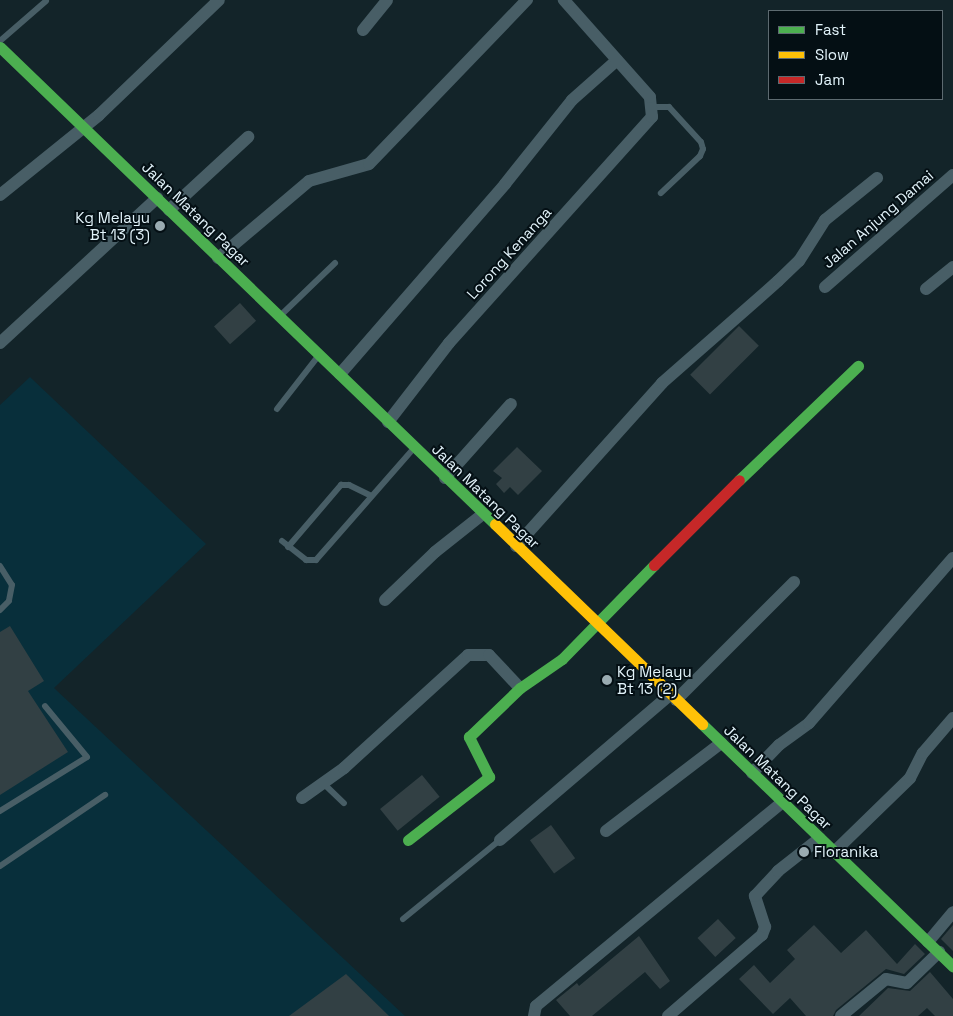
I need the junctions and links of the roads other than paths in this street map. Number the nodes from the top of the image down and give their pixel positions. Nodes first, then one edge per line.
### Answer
1 (219, 0) edge
2 (387, 0) edge
3 (527, 0) edge
4 (564, 0) edge
5 (46, 1) dead end
6 (363, 30) dead end
7 (0, 41) edge
8 (0, 47) edge
9 (617, 60) junction
10 (653, 107) junction
11 (82, 126) junction
12 (248, 137) dead end
13 (953, 176) edge
14 (877, 178) dead end
15 (661, 193) dead end
16 (0, 195) edge
17 (157, 198) junction
18 (169, 210) junction
19 (218, 258) junction
20 (334, 263) dead end
21 (953, 267) edge
22 (825, 287) dead end
23 (926, 289) dead end
24 (280, 316) junction
25 (0, 343) edge
26 (320, 354) junction
27 (858, 366) dead end
28 (340, 374) junction
29 (510, 404) dead end
30 (278, 410) dead end
31 (388, 422) junction
32 (414, 448) junction
33 (445, 478) junction
34 (372, 496) junction
35 (483, 514) junction
36 (282, 541) dead end
37 (516, 546) junction
38 (288, 547) junction
39 (953, 558) edge
40 (0, 566) edge
41 (794, 582) dead end
42 (385, 600) dead end
43 (0, 610) edge
44 (598, 625) junction
45 (520, 688) junction
46 (673, 697) junction
47 (45, 706) dead end
48 (953, 718) edge
49 (721, 743) junction
50 (752, 773) junction
51 (323, 783) junction
52 (105, 795) dead end
53 (302, 798) dead end
54 (783, 802) junction
55 (344, 804) dead end
56 (0, 811) edge
57 (606, 831) dead end
58 (820, 838) junction
59 (408, 840) dead end
60 (500, 840) joint
61 (834, 852) junction
62 (0, 866) edge
63 (953, 912) edge
64 (403, 919) dead end
65 (928, 942) junction
66 (939, 952) junction
67 (953, 966) edge
68 (534, 1016) edge
69 (668, 1016) edge
70 (841, 1016) edge

1 - 11 street
2 - 6 street
3 - 19 street
4 - 9 street
5 - 7 lane
8 - 11 main road, Jalan Matang Pagar
9 - 10 street
9 - 28 street
10 - 15 lane
10 - 31 street, Lorong Kenanga
11 - 16 street
11 - 17 main road, Jalan Matang Pagar
12 - 18 street
13 - 22 street, Jalan Anjung Damai
14 - 37 street
17 - 18 main road, Jalan Matang Pagar
17 - 25 street
18 - 19 main road, Jalan Matang Pagar
19 - 24 main road, Jalan Matang Pagar
20 - 24 lane
21 - 23 street
24 - 26 main road, Jalan Matang Pagar
26 - 28 main road, Jalan Matang Pagar
26 - 30 lane
27 - 44 main road
28 - 31 main road, Jalan Matang Pagar
29 - 33 street
31 - 32 main road, Jalan Matang Pagar
32 - 33 main road, Jalan Matang Pagar
32 - 34 lane
33 - 35 main road, Jalan Matang Pagar
34 - 38 lane
34 - 38 lane
35 - 37 main road, Jalan Matang Pagar
35 - 42 street
36 - 38 lane
37 - 44 main road, Jalan Matang Pagar
39 - 50 street
40 - 43 lane
41 - 46 street
44 - 45 main road
44 - 46 main road, Jalan Matang Pagar
45 - 51 street
45 - 59 main road
46 - 49 main road, Jalan Matang Pagar
46 - 60 street
47 - 56 lane
48 - 61 street
49 - 50 main road, Jalan Matang Pagar
49 - 57 street
50 - 54 main road, Jalan Matang Pagar
51 - 53 street
51 - 55 lane
52 - 62 lane
54 - 58 main road, Jalan Matang Pagar
54 - 68 street
58 - 61 main road, Jalan Matang Pagar
58 - 69 street
60 - 64 lane
61 - 65 main road, Jalan Matang Pagar
63 - 65 street
65 - 66 main road, Jalan Matang Pagar
66 - 67 main road, Jalan Matang Pagar
66 - 70 street

